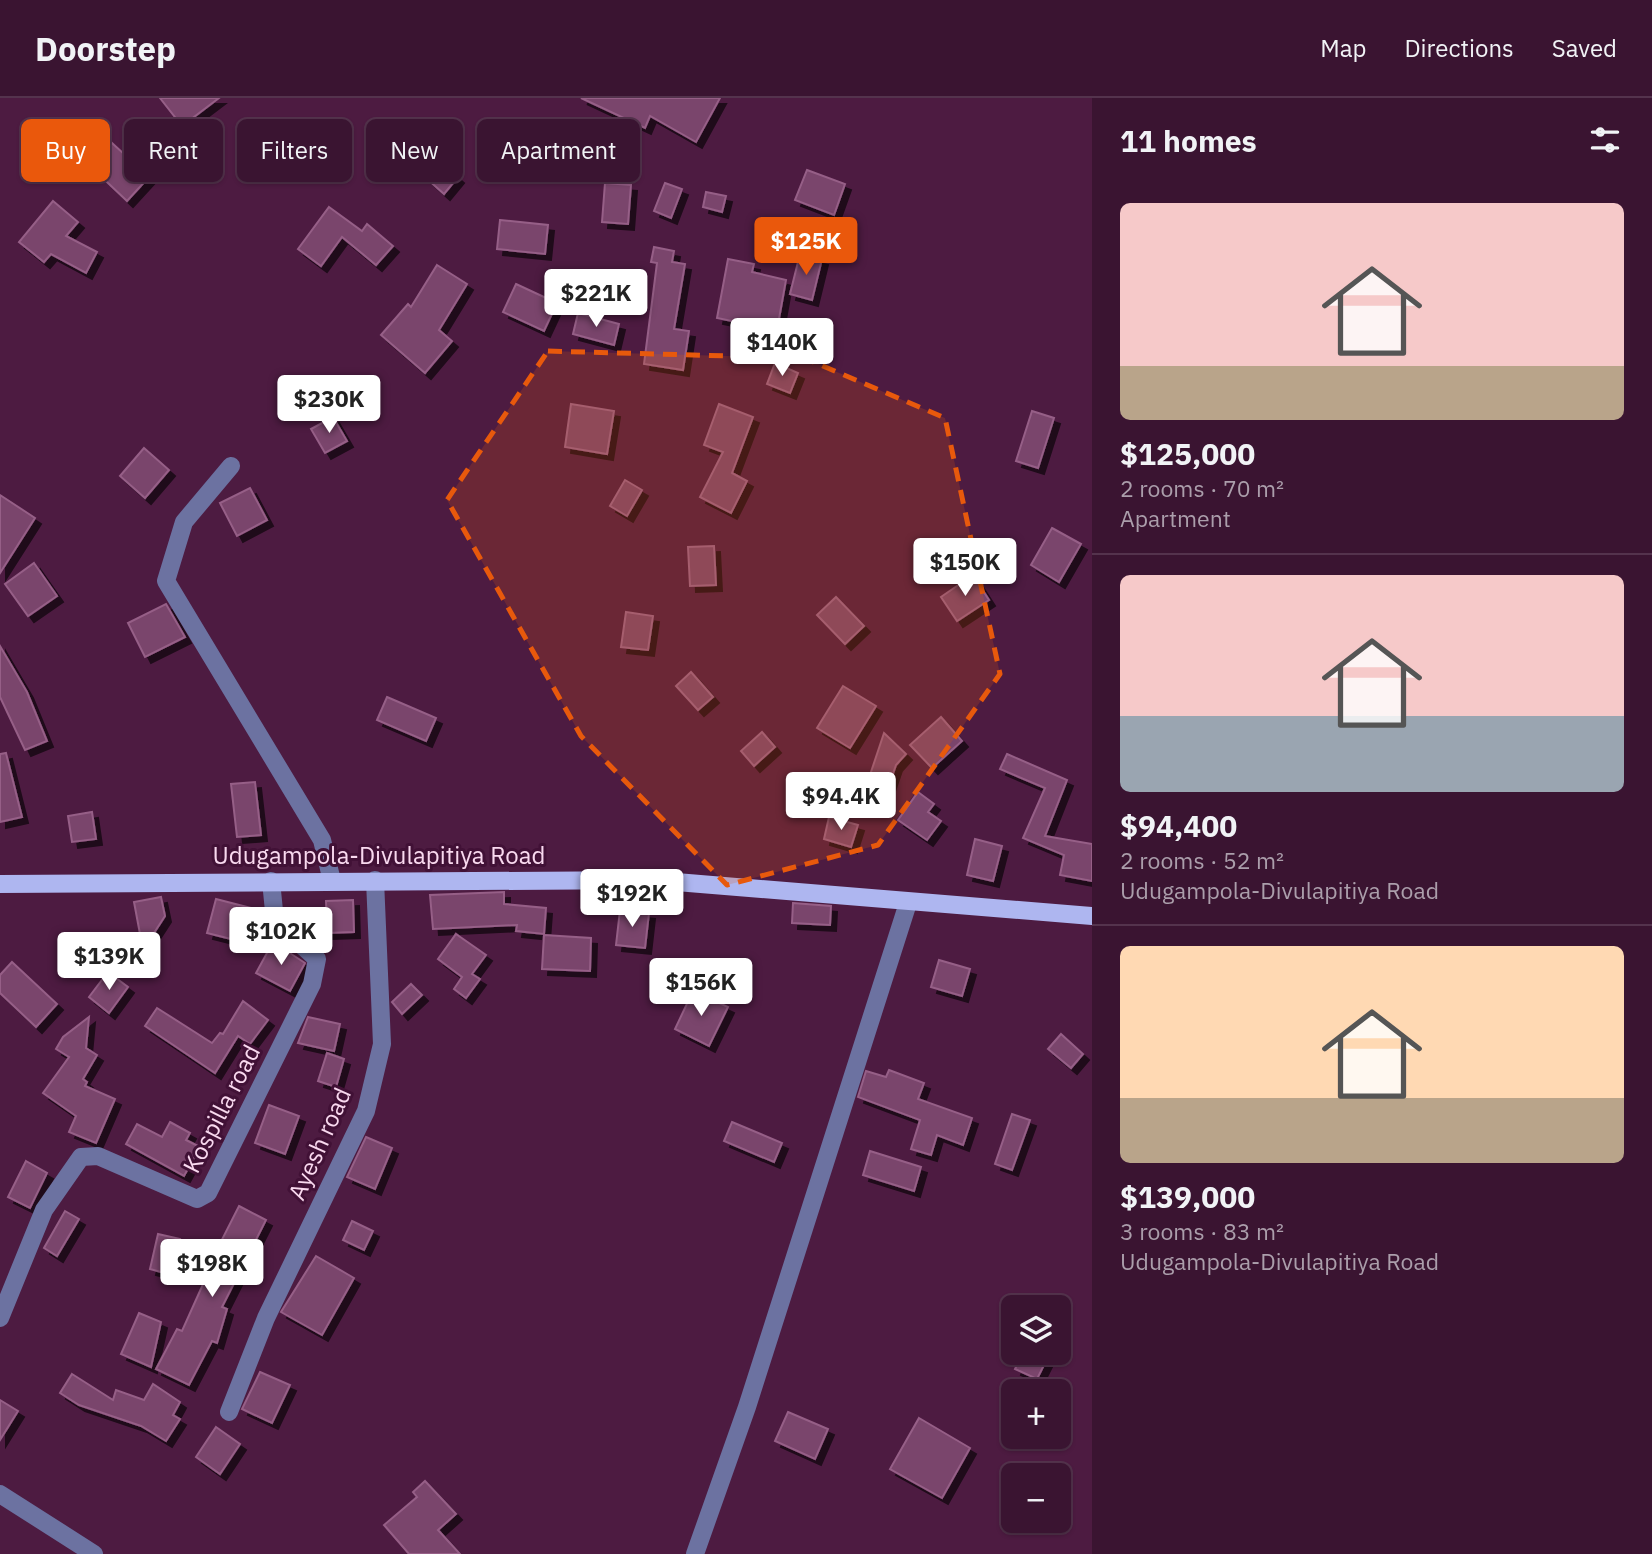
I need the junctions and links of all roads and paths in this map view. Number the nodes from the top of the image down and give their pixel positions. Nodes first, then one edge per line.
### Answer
1 (231, 466) dead end
2 (376, 880) junction
3 (271, 881) junction
4 (332, 881) junction
5 (0, 884) edge
6 (908, 903) junction
7 (1092, 916) edge
8 (0, 1318) edge
9 (229, 1412) dead end
10 (0, 1494) edge
11 (94, 1554) edge
12 (695, 1554) edge

1 - 4 street
2 - 4 main road, Udugampola-Divulapitiya Road
2 - 6 main road, Udugampola-Divulapitiya Road
2 - 9 street, Ayesh road
3 - 4 main road, Udugampola-Divulapitiya Road
3 - 5 main road, Udugampola-Divulapitiya Road
3 - 8 street, Kospilla road
6 - 7 main road, Udugampola-Divulapitiya Road
6 - 12 street
10 - 11 street

